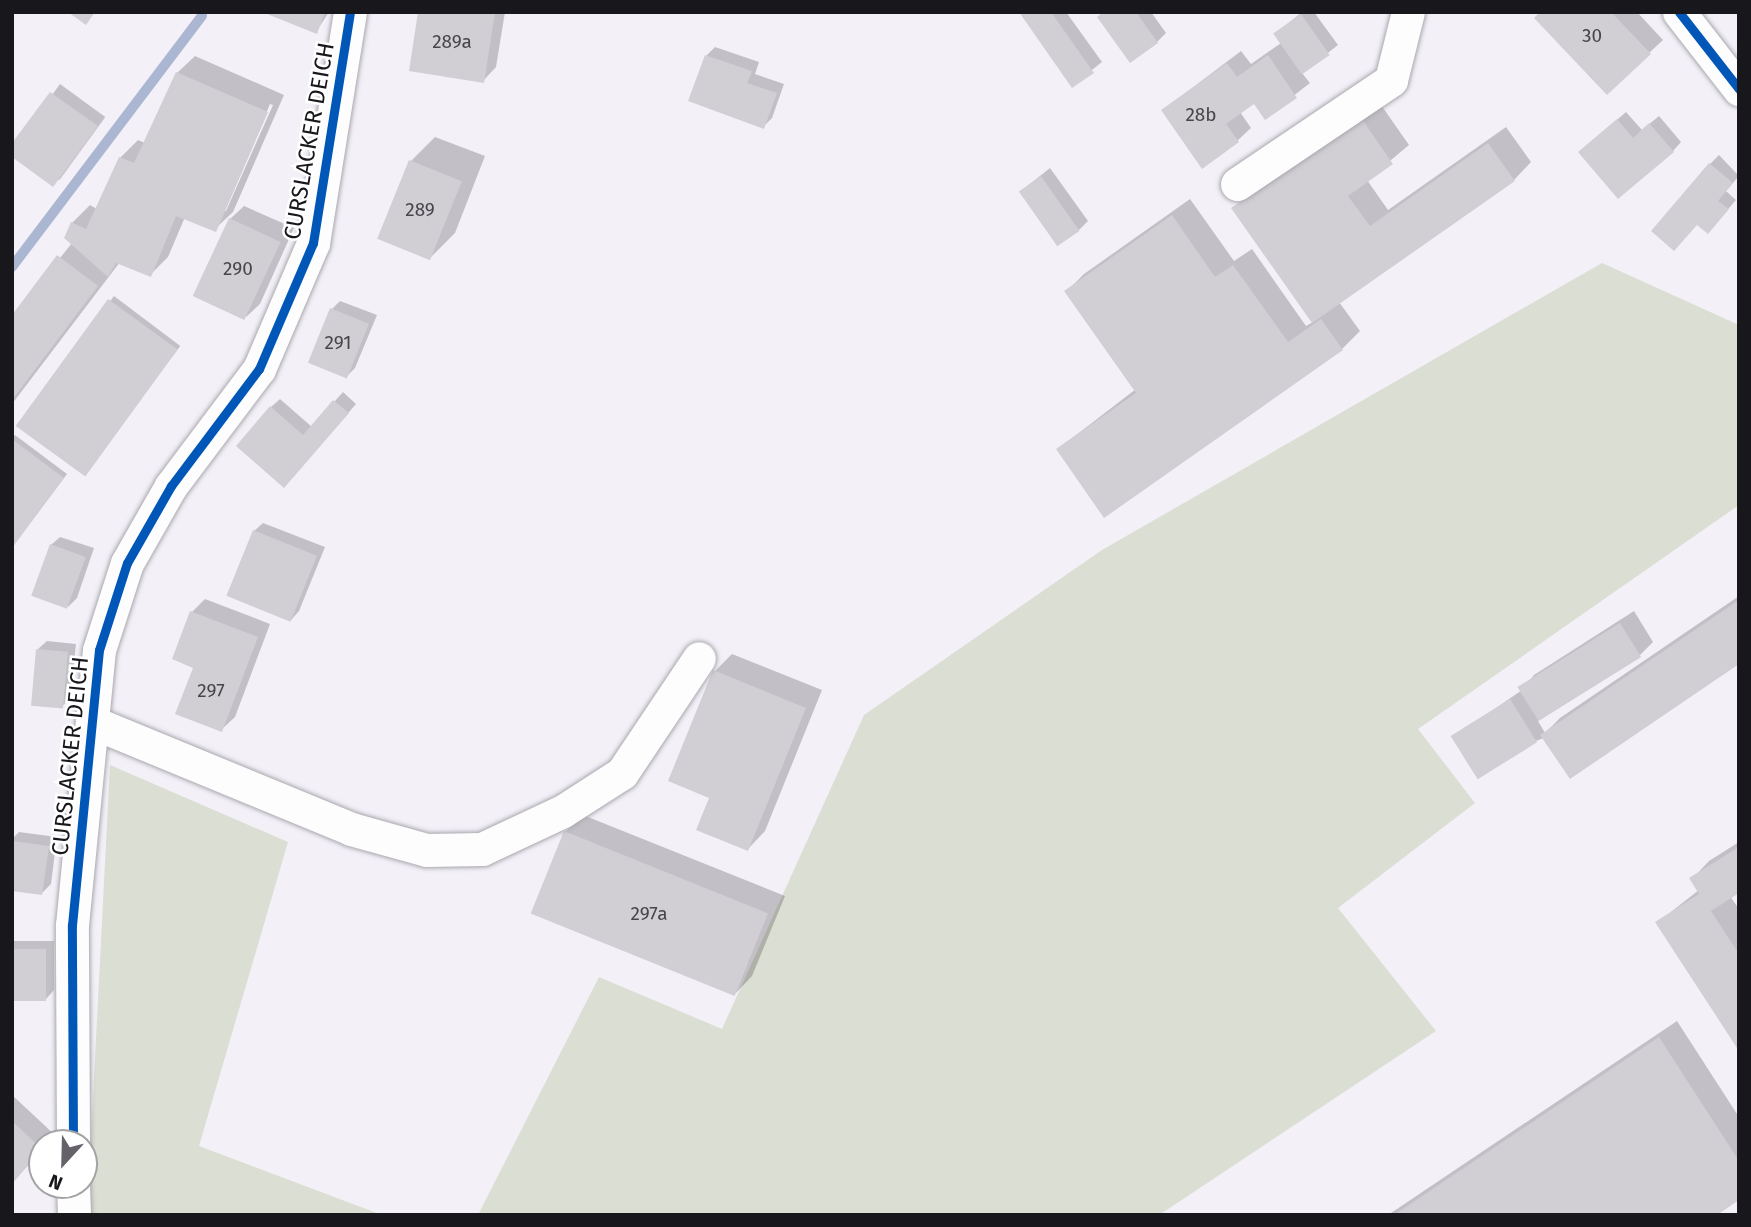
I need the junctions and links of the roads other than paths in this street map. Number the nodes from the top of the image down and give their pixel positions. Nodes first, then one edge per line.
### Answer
1 (350, 12) edge
2 (1408, 12) edge
3 (1679, 12) edge
4 (1739, 89) edge
5 (1237, 184) dead end
6 (699, 658) dead end
7 (92, 722) junction
8 (73, 1129) edge

1 - 7 street, CURSLACKER DEICH
2 - 5 street
3 - 4 street
6 - 7 street
7 - 8 street, CURSLACKER DEICH

